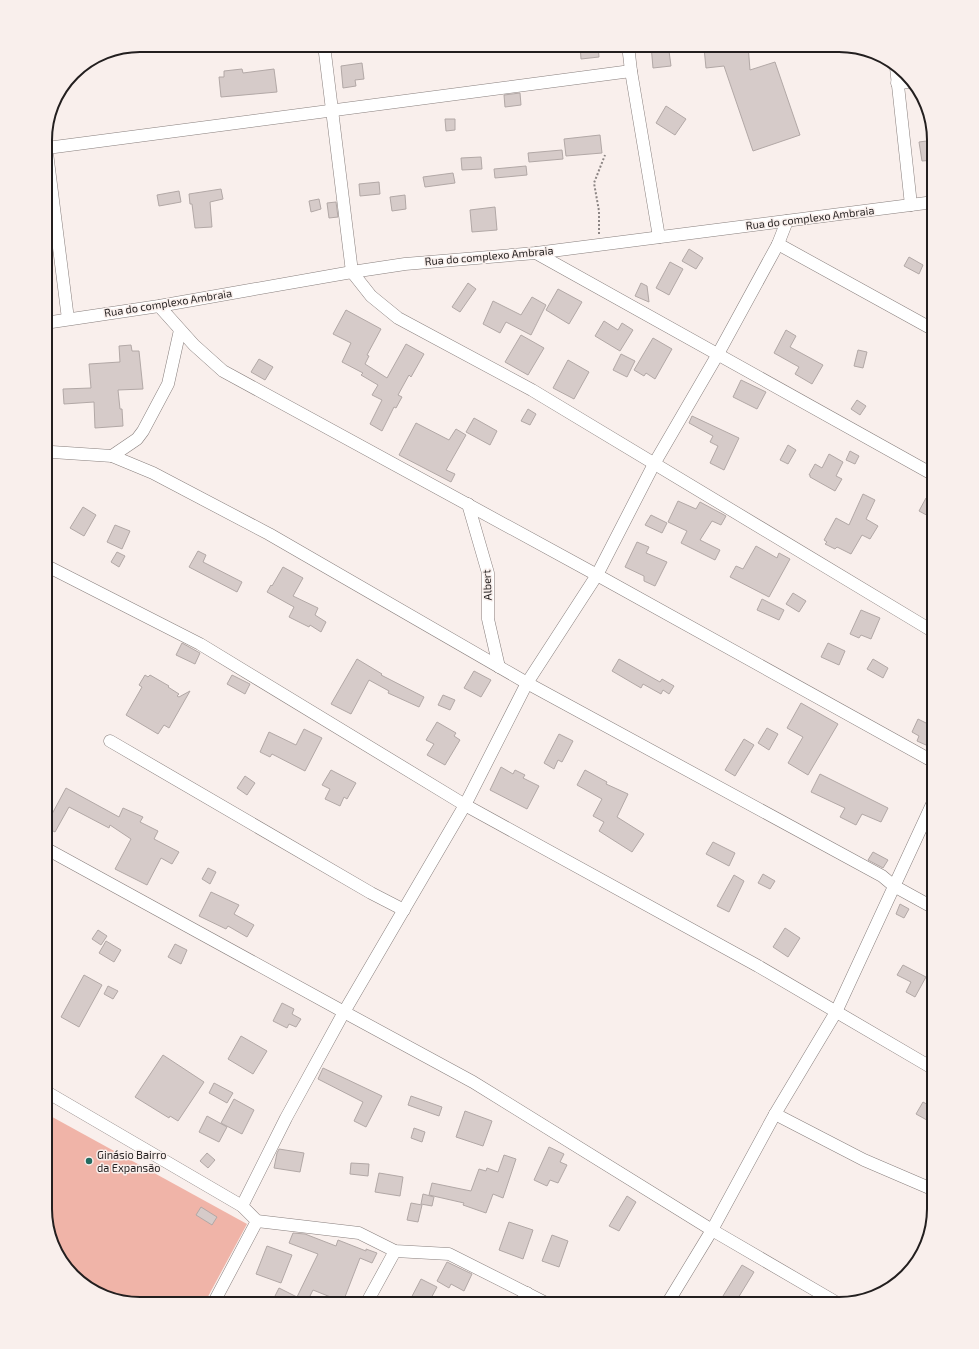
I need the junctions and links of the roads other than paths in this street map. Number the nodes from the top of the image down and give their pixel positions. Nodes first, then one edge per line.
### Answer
1 (325, 52) edge
2 (629, 52) edge
3 (631, 71) junction
4 (896, 73) edge
5 (905, 82) edge
6 (897, 83) junction
7 (333, 110) junction
8 (52, 142) edge
9 (52, 191) edge
10 (927, 203) edge
11 (911, 205) junction
12 (787, 221) junction
13 (659, 237) junction
14 (778, 244) junction
15 (536, 253) junction
16 (352, 272) junction
17 (159, 306) junction
18 (68, 319) junction
19 (52, 322) edge
20 (927, 326) edge
21 (180, 330) junction
22 (718, 354) junction
23 (52, 452) edge
24 (112, 456) junction
25 (654, 464) junction
26 (927, 471) edge
27 (468, 504) junction
28 (52, 568) edge
29 (597, 575) junction
30 (927, 628) edge
31 (499, 667) junction
32 (527, 683) junction
33 (110, 741) dead end
34 (927, 758) edge
35 (465, 806) junction
36 (927, 815) edge
37 (52, 852) edge
38 (894, 886) junction
39 (927, 904) edge
40 (404, 910) junction
41 (344, 1012) junction
42 (836, 1012) junction
43 (927, 1065) edge
44 (52, 1096) edge
45 (775, 1114) junction
46 (927, 1187) edge
47 (242, 1206) junction
48 (257, 1221) junction
49 (712, 1230) junction
50 (395, 1250) junction
51 (526, 1293) junction
52 (217, 1297) edge
53 (370, 1297) edge
54 (524, 1297) edge
55 (534, 1297) edge
56 (671, 1297) edge
57 (827, 1297) edge

1 - 7 street
2 - 3 street
3 - 7 street
3 - 13 street
4 - 6 street
5 - 6 street
6 - 11 street
7 - 8 street
7 - 16 street
9 - 18 street
10 - 11 street, Rua do complexo Ambraia
11 - 12 street, Rua do complexo Ambraia
12 - 13 street, Rua do complexo Ambraia
12 - 14 street
13 - 15 street, Rua do complexo Ambraia
14 - 20 street
14 - 22 street
15 - 16 street, Rua do complexo Ambraia
15 - 22 street
16 - 17 street, Rua do complexo Ambraia
16 - 25 street
17 - 18 street, Rua do complexo Ambraia
17 - 21 street
18 - 19 street, Rua do complexo Ambraia
21 - 24 street
21 - 27 street
22 - 25 street
22 - 26 street
23 - 24 street
24 - 31 street
25 - 29 street
25 - 30 street
27 - 29 street
27 - 31 street, Albert
28 - 35 street
29 - 32 street
29 - 34 street
31 - 32 street
32 - 35 street
32 - 38 street
33 - 40 street
35 - 40 street
35 - 42 street
36 - 38 street
37 - 41 street
38 - 39 street
38 - 42 street
40 - 41 street
41 - 47 street
41 - 49 street
42 - 43 street
42 - 45 street
44 - 47 street
45 - 46 street
45 - 49 street
47 - 48 street
48 - 50 street
48 - 52 street
49 - 56 street
49 - 57 street
50 - 51 street
50 - 53 street
51 - 54 street
51 - 55 street

